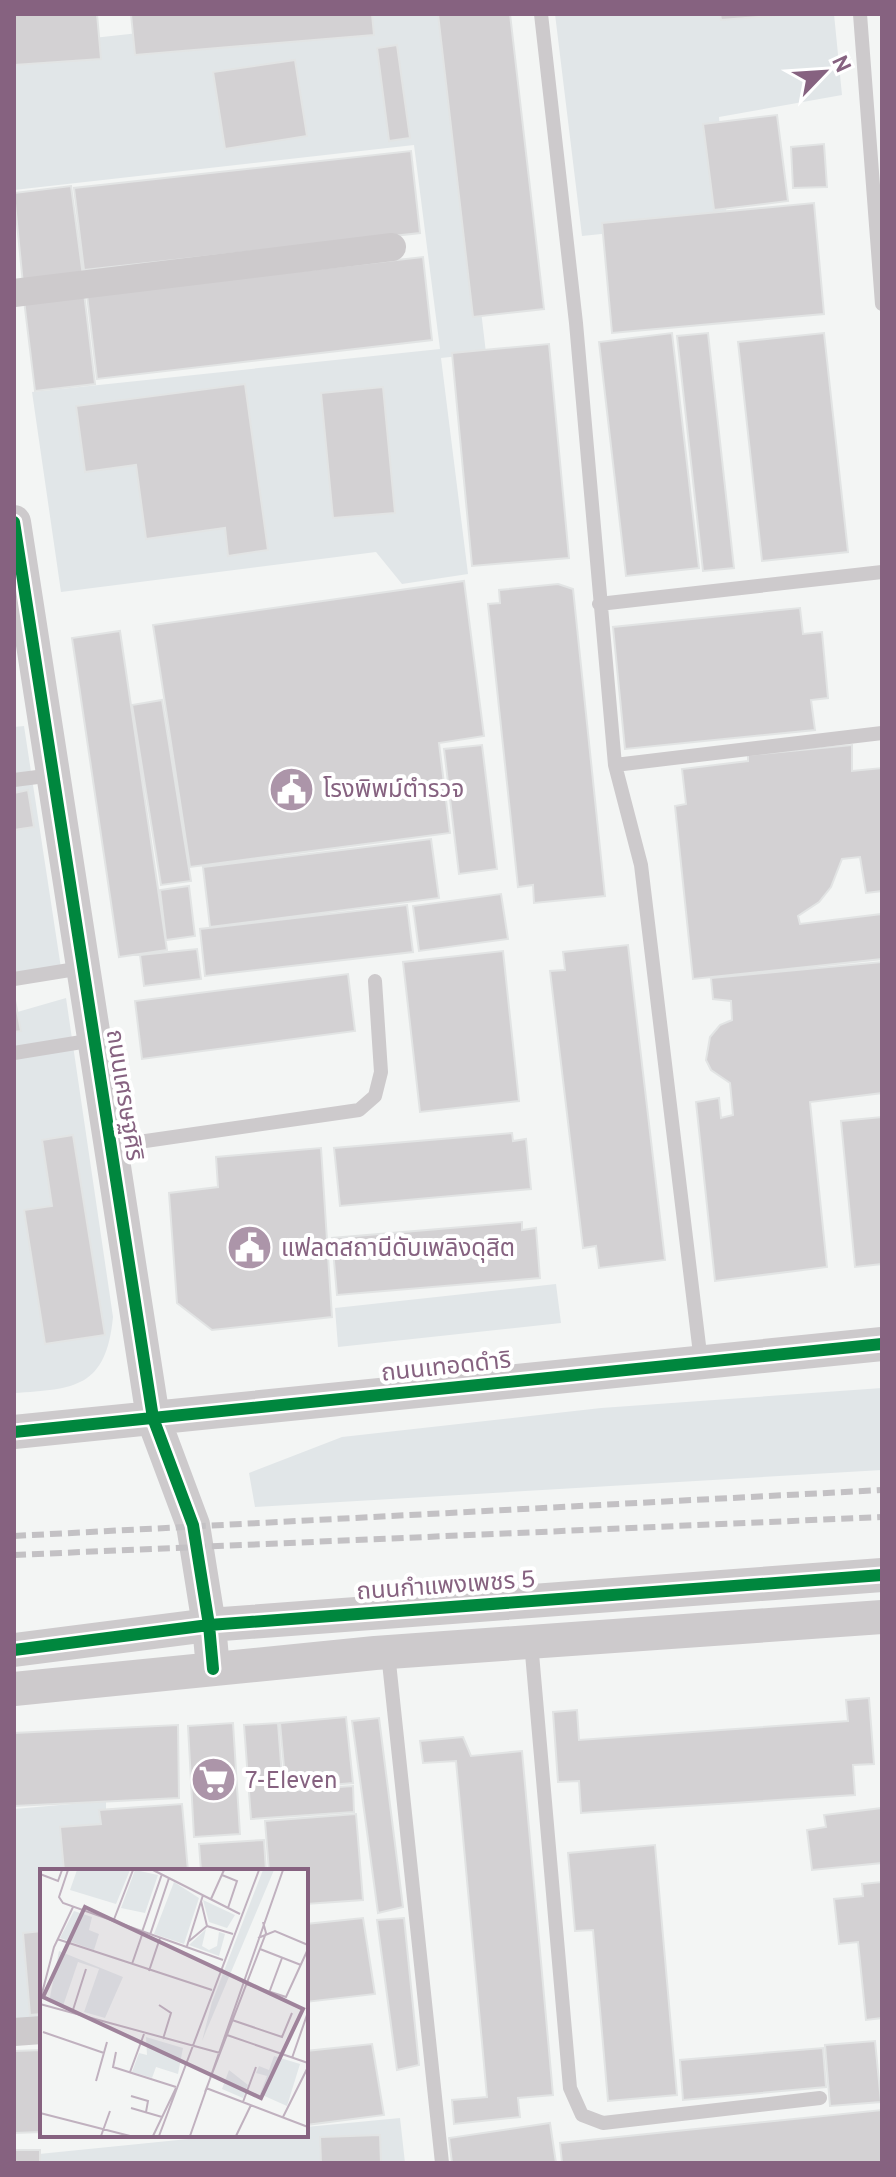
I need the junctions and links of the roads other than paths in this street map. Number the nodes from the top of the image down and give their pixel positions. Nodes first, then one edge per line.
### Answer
1 (541, 14) edge
2 (860, 14) edge
3 (392, 247) dead end
4 (882, 288) edge
5 (14, 293) edge
6 (882, 304) edge
7 (14, 522) edge
8 (882, 572) edge
9 (599, 604) junction
10 (882, 733) edge
11 (615, 765) junction
12 (53, 775) junction
13 (14, 780) edge
14 (83, 968) junction
15 (14, 979) edge
16 (375, 981) dead end
17 (94, 1040) junction
18 (14, 1053) edge
19 (110, 1147) junction
20 (882, 1344) edge
21 (701, 1362) junction
22 (153, 1418) junction
23 (14, 1432) edge
24 (882, 1575) edge
25 (882, 1617) edge
26 (209, 1625) junction
27 (531, 1642) junction
28 (14, 1650) edge
29 (388, 1653) junction
30 (213, 1669) junction
31 (14, 1689) edge
32 (40, 2030) edge
33 (14, 2032) edge
34 (820, 2098) dead end
35 (442, 2163) edge

1 - 9 lane
2 - 4 lane
3 - 5 street
4 - 6 lane
7 - 12 street, ถนนเศรษฐศิริ
8 - 9 lane
9 - 11 lane
10 - 11 lane
11 - 21 lane
12 - 13 lane
12 - 14 street, ถนนเศรษฐศิริ
14 - 15 lane
14 - 17 street, ถนนเศรษฐศิริ
16 - 19 lane
17 - 18 lane
17 - 19 street, ถนนเศรษฐศิริ
19 - 22 street, ถนนเศรษฐศิริ
20 - 21 street, ถนนเทอดดำริ
21 - 22 street, ถนนเทอดดำริ
22 - 23 street, ถนนเทอดดำริ
22 - 26 street, ถนนเศรษฐศิริ
24 - 26 street, ถนนกำแพงเพชร 5
25 - 27 street
26 - 28 street, ถนนกำแพงเพชร 5
26 - 30 street, ถนนเศรษฐศิริ
27 - 29 street
27 - 34 lane
29 - 30 street
29 - 35 lane
30 - 31 street
32 - 33 street

